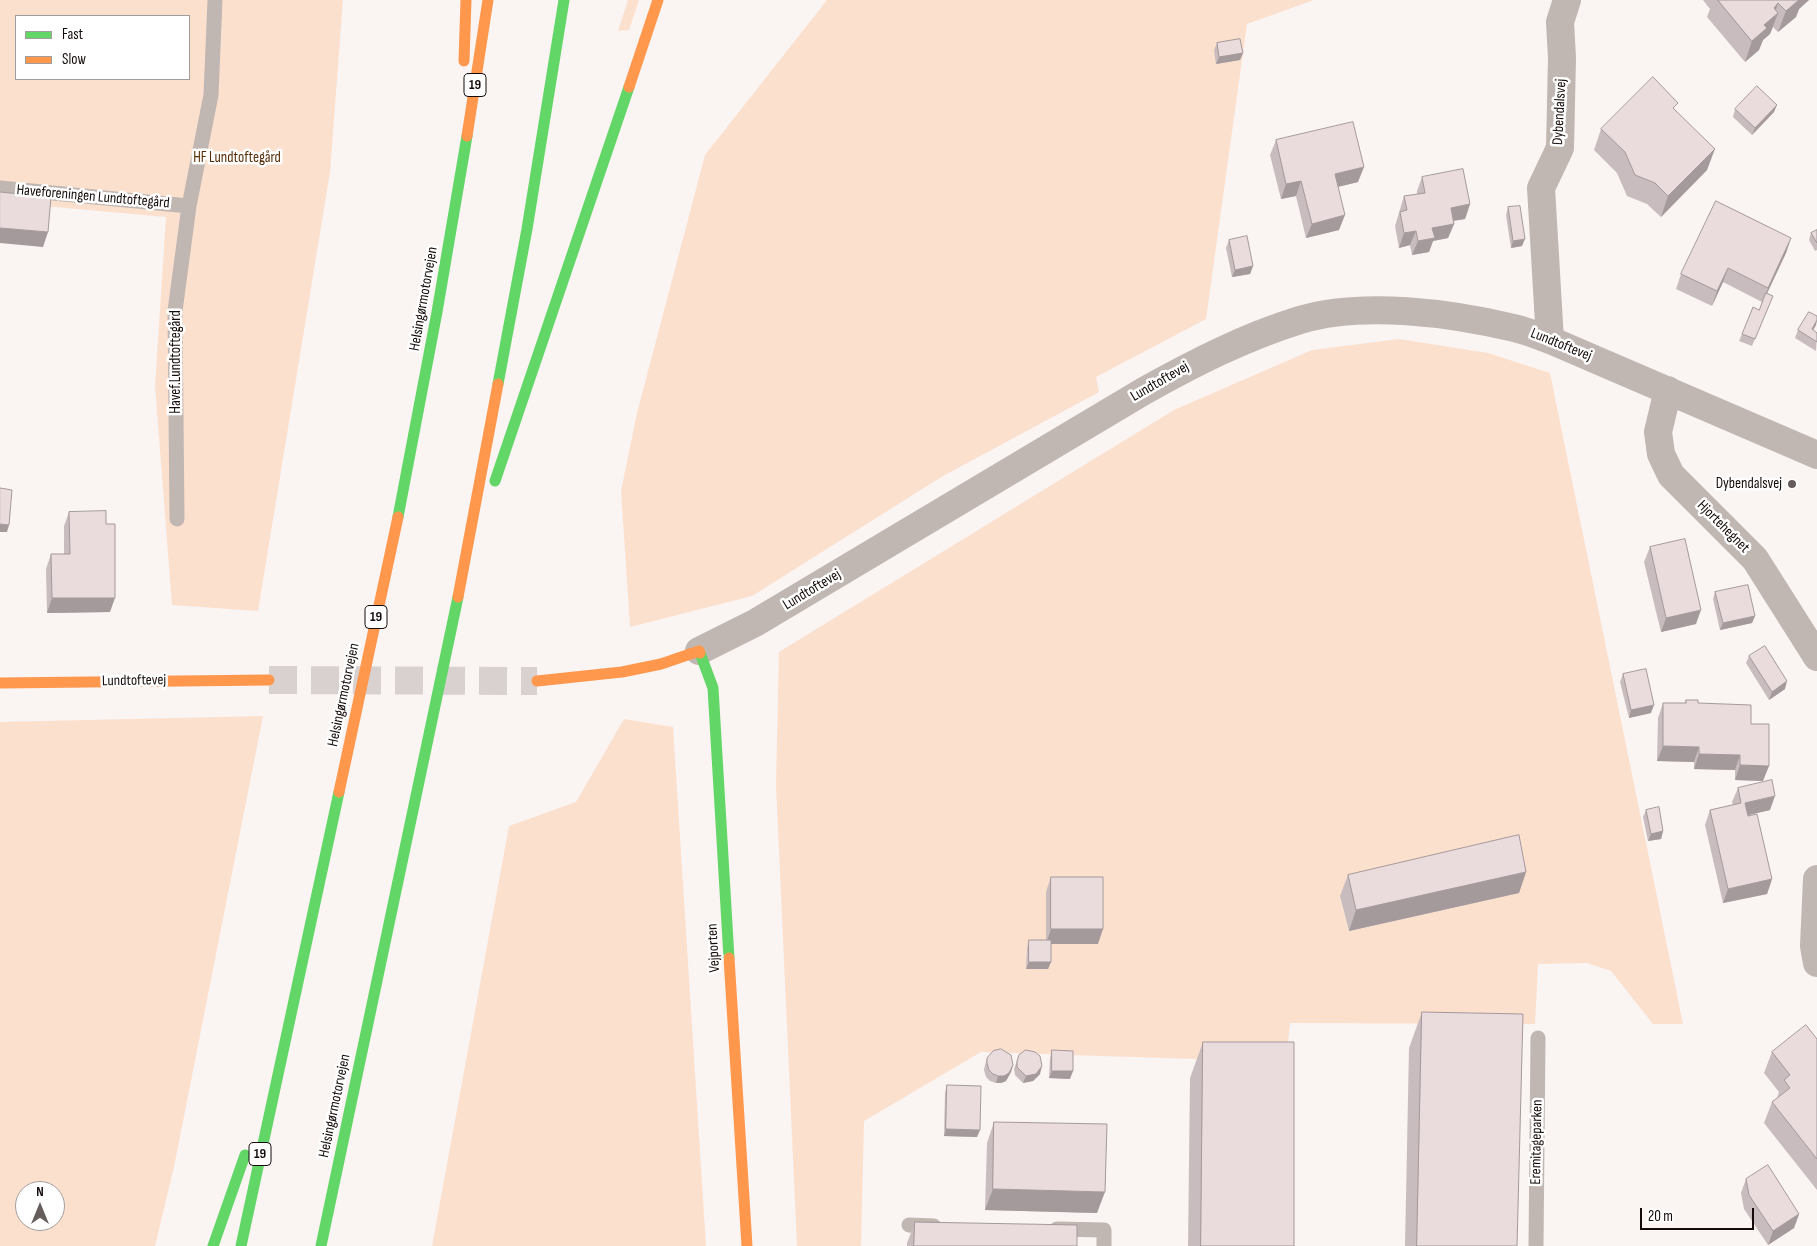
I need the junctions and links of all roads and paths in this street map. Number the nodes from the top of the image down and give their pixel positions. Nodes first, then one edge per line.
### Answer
1 (215, 0) edge
2 (466, 0) edge
3 (488, 0) edge
4 (564, 0) edge
5 (658, 0) edge
6 (1567, 0) edge
7 (463, 169) junction
8 (0, 188) edge
9 (189, 206) junction
10 (1550, 340) junction
11 (1668, 390) junction
12 (1817, 455) edge
13 (177, 519) dead end
14 (464, 570) junction
15 (699, 651) junction
16 (1817, 657) edge
17 (269, 680) tunnel mouth
18 (537, 681) tunnel mouth
19 (0, 683) edge
20 (1817, 879) edge
21 (1817, 963) edge
22 (1538, 1038) dead end
23 (279, 1062) junction
24 (256, 1126) dead end
25 (249, 1145) dead end
26 (909, 1225) dead end
27 (948, 1226) edge
28 (1046, 1228) edge
29 (213, 1246) edge
30 (241, 1246) edge
31 (321, 1246) edge
32 (747, 1246) edge
33 (1104, 1246) edge
34 (1536, 1246) edge

1 - 9 lane, Haveforeningen Lundtoftegård
2 - 7 main road
3 - 7 main road, Helsingørmotorvejen / 19
4 - 14 main road, Helsingørmotorvejen
5 - 14 main road
6 - 10 street, Dybendalsvej
7 - 23 main road, Helsingørmotorvejen / 19
8 - 9 lane, Haveforeningen Lundtoftegård
9 - 13 lane, Havef.Lundtoftegård
10 - 11 street, Lundtoftevej
10 - 15 street, Lundtoftevej
11 - 12 street, Lundtoftevej
11 - 16 street, Hjortehegnet
14 - 31 main road, Helsingørmotorvejen
15 - 18 main road, Lundtoftevej
15 - 32 main road, Vejporten
17 - 19 main road, Lundtoftevej
20 - 21 street
22 - 34 lane, Eremitageparken
23 - 24 main road
23 - 30 main road, Helsingørmotorvejen / 19
25 - 29 main road
26 - 27 lane
28 - 33 lane

